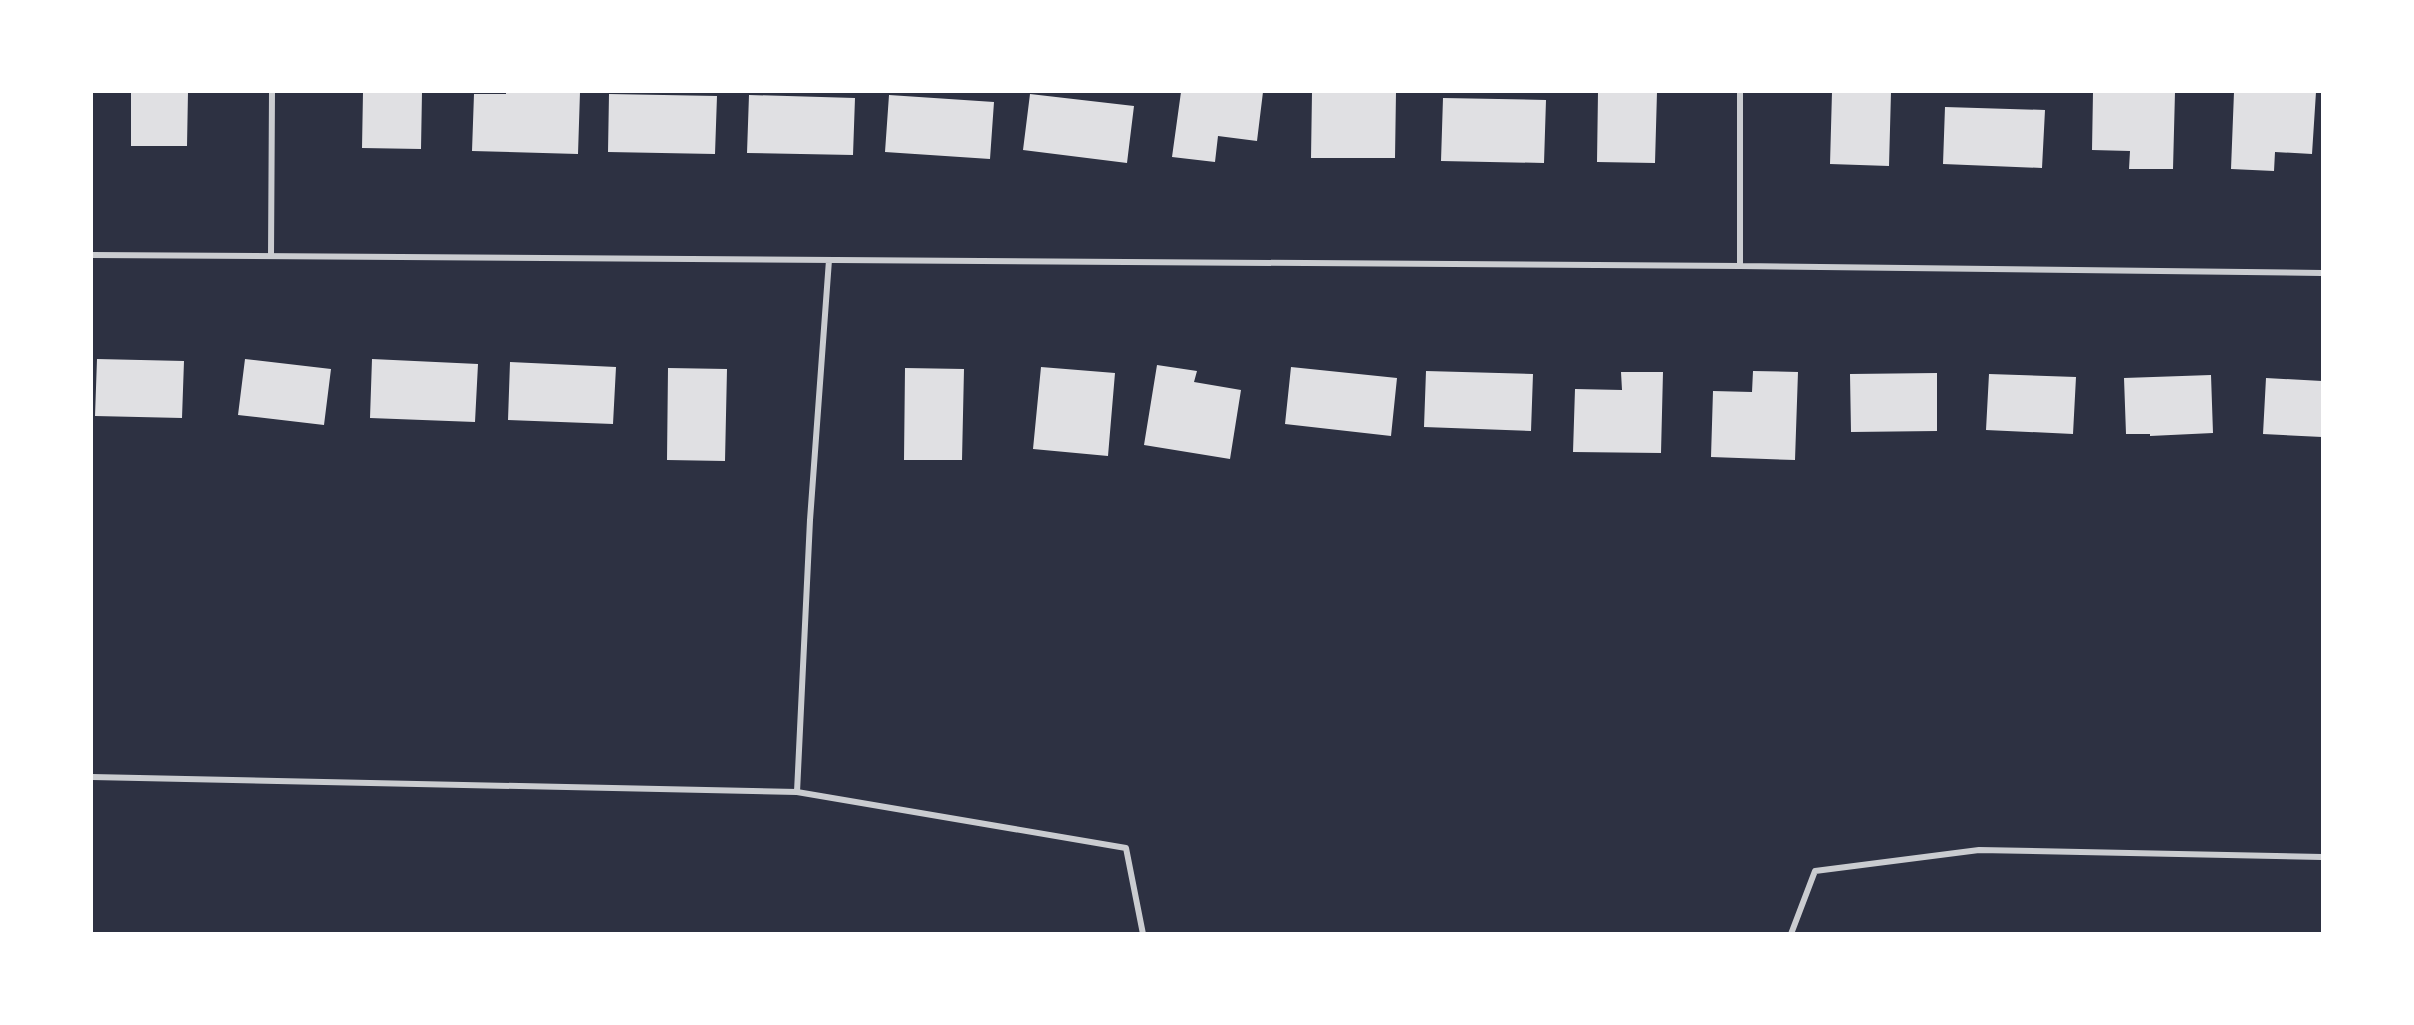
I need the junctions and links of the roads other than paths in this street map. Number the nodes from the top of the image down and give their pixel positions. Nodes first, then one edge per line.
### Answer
1 (273, 92) edge
2 (1740, 92) edge
3 (92, 255) edge
4 (271, 255) junction
5 (829, 260) junction
6 (1740, 266) junction
7 (2322, 273) edge
8 (92, 777) edge
9 (797, 792) junction
10 (2322, 857) edge
11 (1143, 933) edge
12 (1791, 933) edge

1 - 4 street
2 - 6 street
3 - 4 street
4 - 5 street
5 - 6 street
5 - 9 street
6 - 7 street
8 - 9 street
9 - 11 street
10 - 12 street

